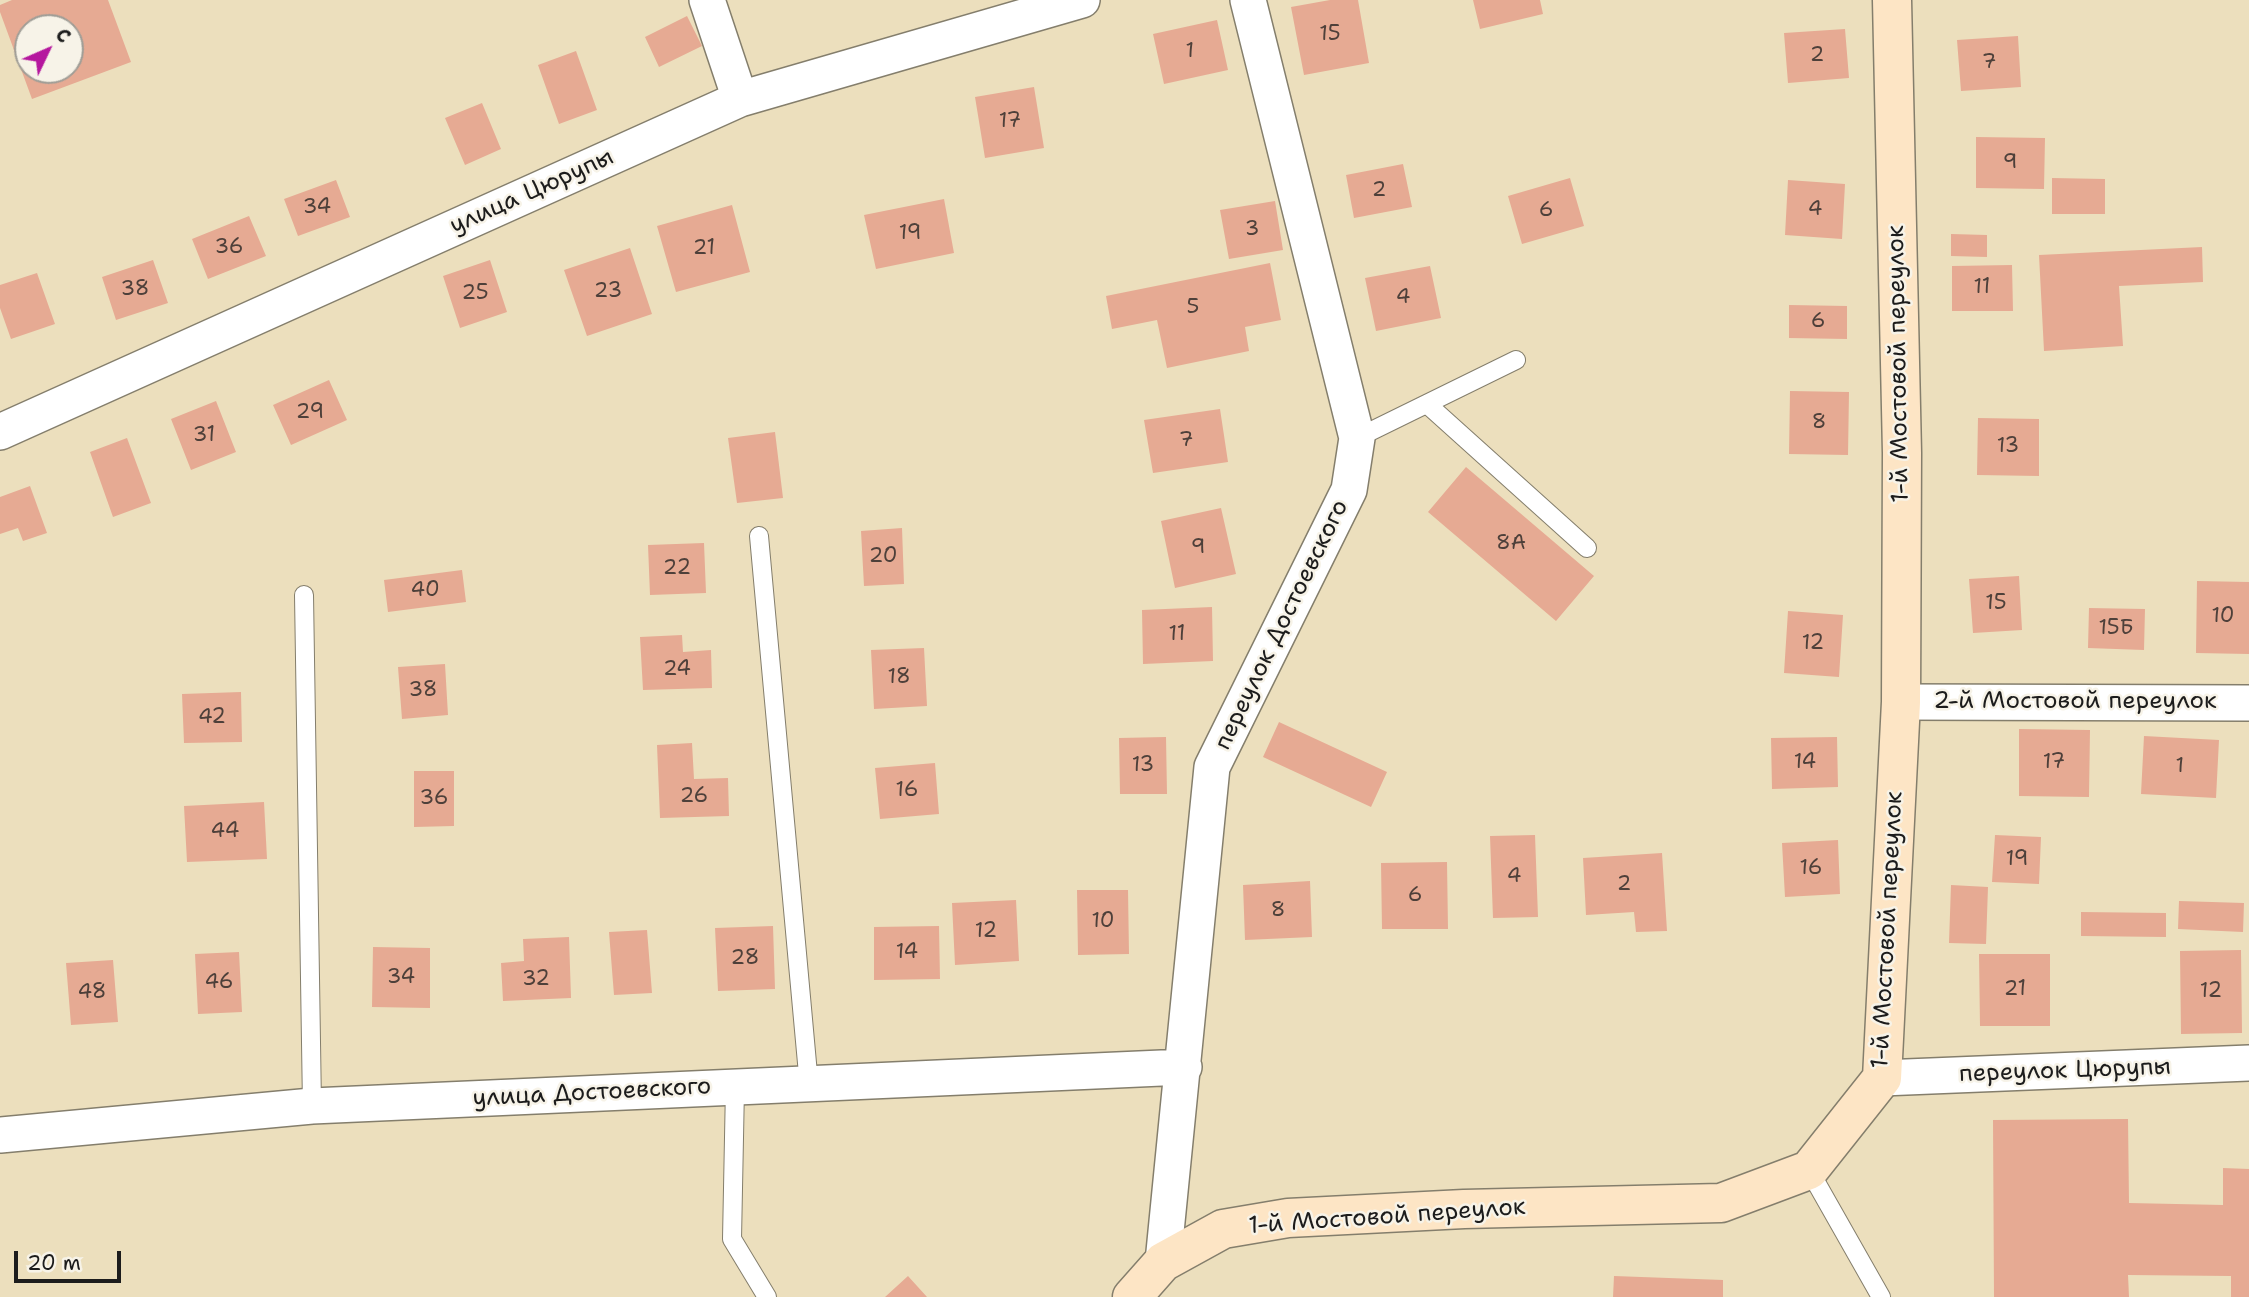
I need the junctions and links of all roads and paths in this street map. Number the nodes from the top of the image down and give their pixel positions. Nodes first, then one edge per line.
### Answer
1 (707, 0) edge
2 (1082, 0) edge
3 (1248, 0) edge
4 (1892, 0) edge
5 (740, 99) junction
6 (1516, 360) dead end
7 (1427, 404) junction
8 (0, 432) edge
9 (1357, 438) junction
10 (759, 536) dead end
11 (1587, 548) dead end
12 (304, 595) dead end
13 (1901, 702) junction
14 (2249, 703) edge
15 (2249, 1063) edge
16 (1184, 1067) junction
17 (1882, 1078) junction
18 (810, 1085) junction
19 (735, 1087) junction
20 (312, 1105) junction
21 (0, 1135) edge
22 (1810, 1170) junction
23 (1163, 1262) junction
24 (767, 1297) edge
25 (1132, 1297) edge
26 (1881, 1297) edge

1 - 5 street
2 - 5 street, улица Цюрупы
3 - 9 street, переулок Достоевского
4 - 13 street, 1-й Мостовой переулок
5 - 8 street, улица Цюрупы
6 - 7 lane
7 - 9 lane
7 - 11 lane
9 - 16 street, переулок Достоевского
10 - 18 lane
12 - 20 lane
13 - 14 street, 2-й Мостовой переулок
13 - 17 street, 1-й Мостовой переулок
15 - 17 street, переулок Цюрупы
16 - 18 street, улица Достоевского
16 - 23 street, переулок Достоевского
17 - 22 street, 1-й Мостовой переулок
18 - 19 street, улица Достоевского
19 - 20 street, улица Достоевского
19 - 24 lane
20 - 21 street, улица Достоевского
22 - 23 street, 1-й Мостовой переулок
22 - 26 lane
23 - 25 street, 1-й Мостовой переулок

